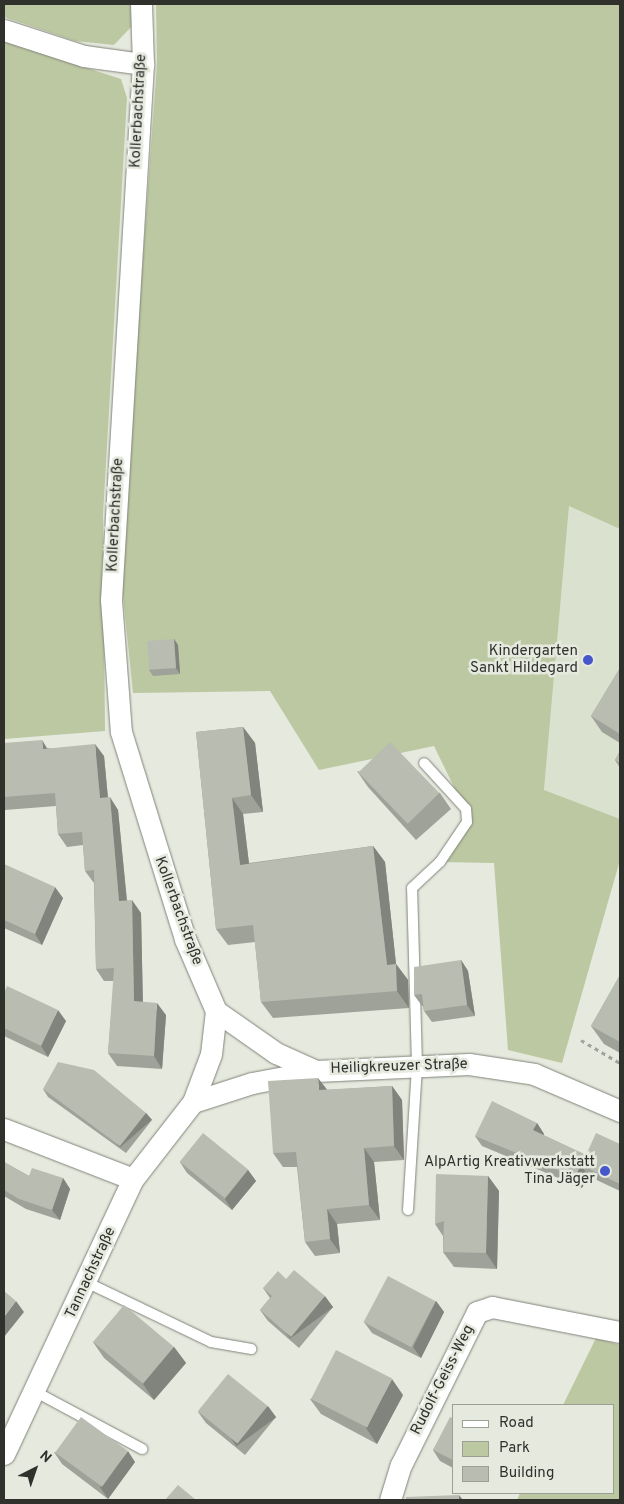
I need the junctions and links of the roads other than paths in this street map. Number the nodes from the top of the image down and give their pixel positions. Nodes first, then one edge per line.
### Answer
1 (141, 4) edge
2 (4, 30) edge
3 (143, 64) junction
4 (424, 763) dead end
5 (216, 1010) junction
6 (418, 1065) junction
7 (316, 1071) junction
8 (194, 1102) junction
9 (620, 1111) edge
10 (4, 1129) edge
11 (133, 1179) junction
12 (408, 1210) dead end
13 (88, 1283) junction
14 (620, 1332) edge
15 (251, 1349) dead end
16 (34, 1391) junction
17 (142, 1450) dead end
18 (4, 1454) edge
19 (390, 1500) edge

1 - 3 street, Kollerbachstraße
2 - 3 street
3 - 5 street, Kollerbachstraße
4 - 6 lane
5 - 7 street, Heiligkreuzer Straße
5 - 8 street, Tannachstraße
6 - 7 street, Heiligkreuzer Straße
6 - 9 street, Heiligkreuzer Straße
6 - 12 lane
7 - 8 street
8 - 11 street, Tannachstraße
10 - 11 street
11 - 13 street, Tannachstraße
13 - 15 lane
13 - 16 street, Tannachstraße
14 - 19 street, Rudolf-Geiss-Weg
16 - 17 lane
16 - 18 street, Tannachstraße

